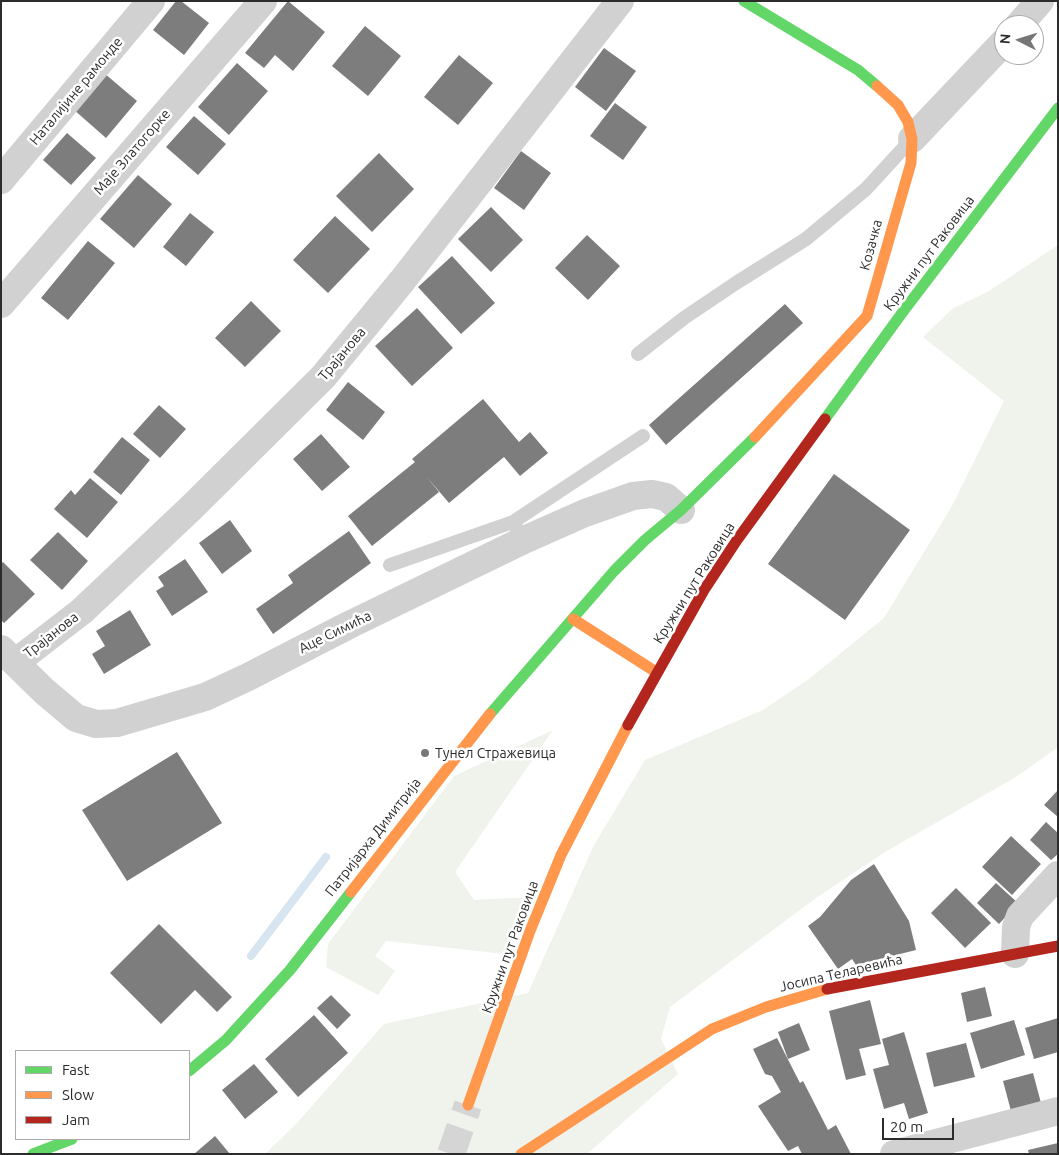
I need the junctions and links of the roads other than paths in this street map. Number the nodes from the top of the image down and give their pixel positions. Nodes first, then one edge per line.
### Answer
1 (150, 1) edge
2 (263, 1) edge
3 (620, 1) edge
4 (744, 1) edge
5 (1040, 1) edge
6 (1028, 15) edge
7 (994, 53) edge
8 (1058, 108) edge
9 (912, 139) junction
10 (1, 180) edge
11 (1, 304) edge
12 (638, 354) dead end
13 (643, 436) dead end
14 (681, 510) junction
15 (519, 531) junction
16 (390, 565) dead end
17 (573, 619) junction
18 (9, 655) edge
19 (656, 672) junction
20 (1058, 875) edge
21 (1058, 946) edge
22 (1015, 954) junction
23 (190, 1070) edge
24 (468, 1105) tunnel mouth
25 (1058, 1110) edge
26 (69, 1140) edge
27 (33, 1154) edge
28 (521, 1154) edge
29 (894, 1154) edge

1 - 10 street, Наталијине рамонде
2 - 11 street, Маје Златогорке
3 - 18 street, Трајанова
4 - 9 main road, Козачка
5 - 6 street
7 - 9 street
8 - 19 main road, Кружни пут Раковица
9 - 12 lane
9 - 14 main road, Козачка
13 - 15 lane
14 - 15 street, Аце Симића
14 - 17 main road, Патријарха Димитрија
15 - 16 lane
15 - 18 street, Аце Симића
17 - 19 main road
17 - 23 main road, Патријарха Димитрија
19 - 24 main road, Кружни пут Раковица
20 - 22 street
21 - 22 main road, Јосипа Теларевића
22 - 28 main road, Јосипа Теларевића
25 - 29 street
26 - 27 main road

